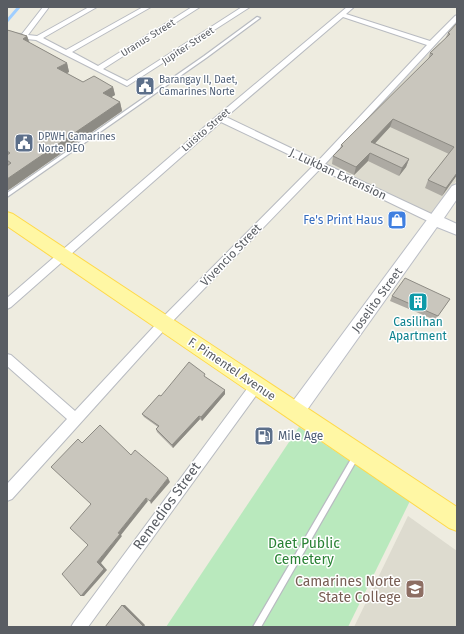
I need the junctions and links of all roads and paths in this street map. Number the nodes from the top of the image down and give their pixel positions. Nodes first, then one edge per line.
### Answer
1 (46, 7) edge
2 (94, 7) edge
3 (148, 7) edge
4 (197, 7) edge
5 (247, 7) edge
6 (351, 7) edge
7 (342, 15) junction
8 (457, 17) edge
9 (258, 18) dead end
10 (7, 35) edge
11 (24, 36) junction
12 (38, 38) junction
13 (432, 44) junction
14 (67, 52) junction
15 (98, 69) junction
16 (220, 118) junction
17 (319, 165) junction
18 (457, 189) edge
19 (7, 195) edge
20 (7, 218) edge
21 (435, 220) junction
22 (457, 230) edge
23 (62, 255) junction
24 (7, 304) edge
25 (163, 324) junction
26 (7, 359) edge
27 (256, 386) junction
28 (296, 411) junction
29 (76, 419) junction
30 (358, 452) junction
31 (7, 494) edge
32 (457, 520) edge
33 (79, 627) edge
34 (258, 627) edge

1 - 11 street
2 - 12 street
3 - 14 street
4 - 15 street, Uranus Street
5 - 15 street, Jupiter Street
6 - 7 street, Luisito Street
7 - 13 street
7 - 16 street, Luisito Street
8 - 13 street, Vivencio Street
9 - 19 lane
10 - 11 street
11 - 12 street
12 - 14 street
13 - 17 street, Vivencio Street
14 - 15 street
16 - 17 street, J. Lukban Extension
16 - 23 street, Luisito Street
17 - 21 street, J. Lukban Extension
17 - 25 street, Vivencio Street
18 - 21 street, Joselito Street
20 - 23 main road, F. Pimentel Avenue
21 - 22 street, J. Lukban Extension
21 - 28 street, Joselito Street
23 - 24 street, Luisito Street
23 - 25 main road, F. Pimentel Avenue
25 - 27 main road, F. Pimentel Avenue
25 - 29 street, Vivencio Street
26 - 29 street
27 - 28 main road, F. Pimentel Avenue
27 - 33 street, Remedios Street
28 - 30 main road, F. Pimentel Avenue
29 - 31 street, Vivencio Street
30 - 32 main road, F. Pimentel Avenue
30 - 34 lane

